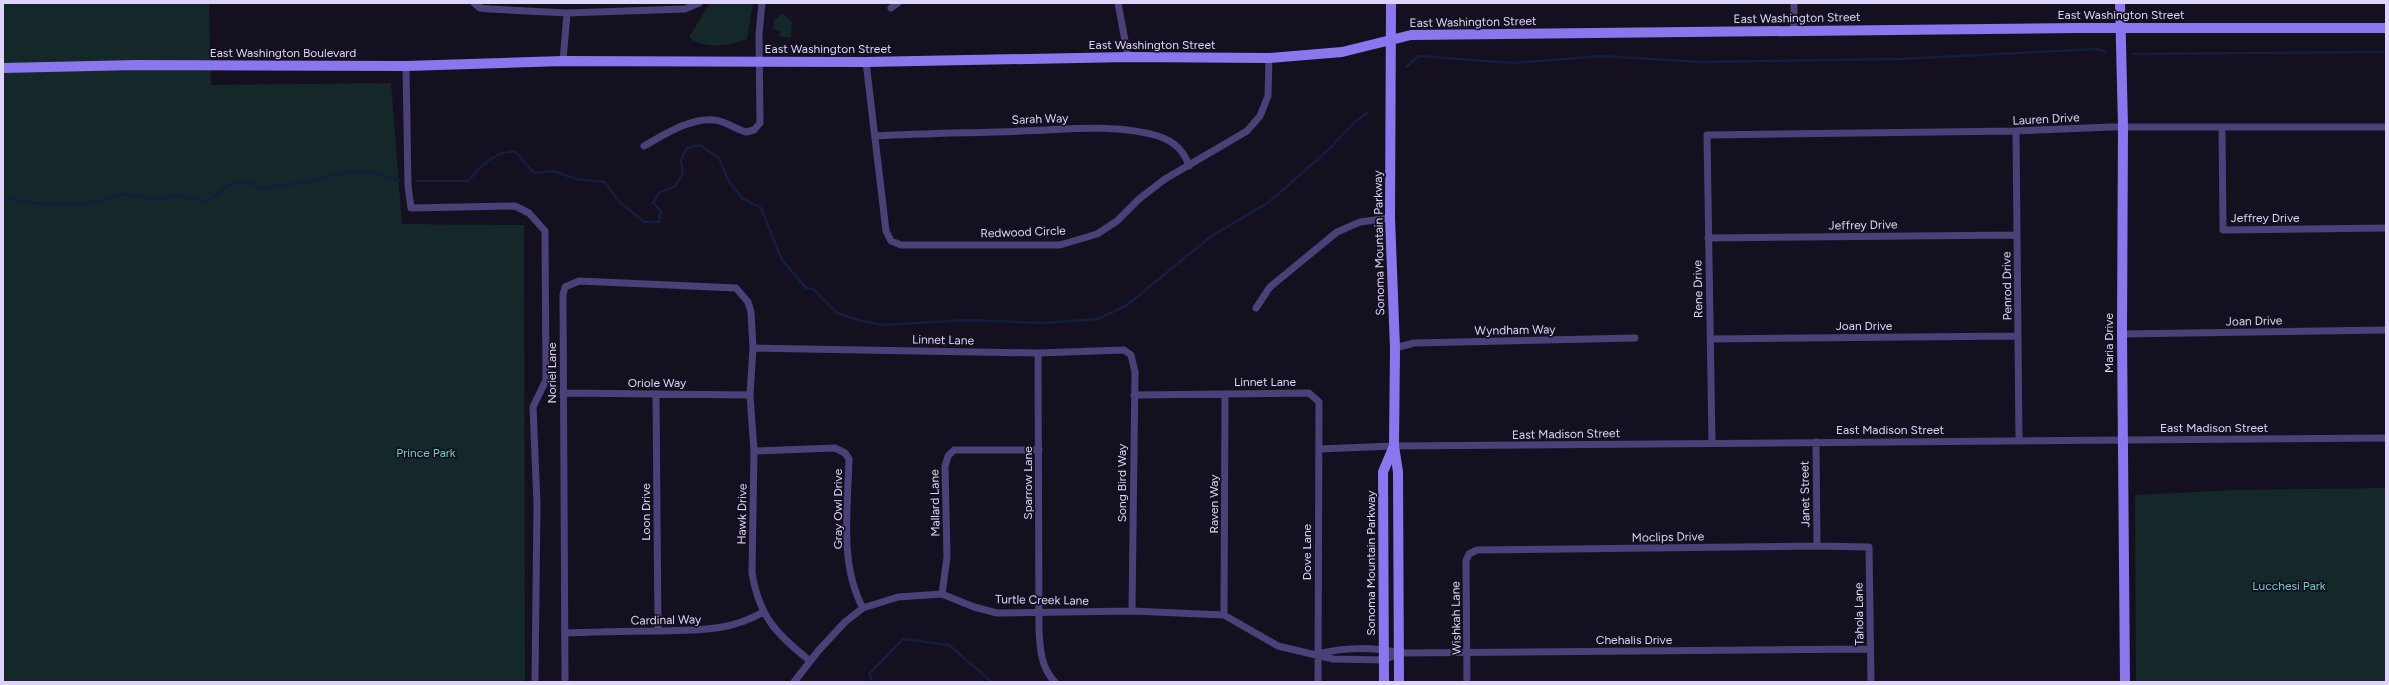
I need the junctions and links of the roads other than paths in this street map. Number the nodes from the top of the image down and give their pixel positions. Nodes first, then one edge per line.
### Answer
1 (474, 3) edge
2 (699, 3) edge
3 (762, 3) edge
4 (898, 3) edge
5 (1118, 3) edge
6 (1391, 3) edge
7 (1794, 3) edge
8 (2120, 3) edge
9 (891, 8) dead end
10 (567, 12) junction
11 (2386, 28) edge
12 (2119, 29) junction
13 (1794, 31) junction
14 (1392, 39) junction
15 (1128, 57) junction
16 (1269, 58) junction
17 (563, 61) junction
18 (760, 62) junction
19 (866, 62) junction
20 (406, 66) junction
21 (3, 68) edge
22 (2123, 126) junction
23 (2222, 127) junction
24 (2386, 127) edge
25 (2016, 132) junction
26 (1707, 135) joint
27 (876, 136) junction
28 (644, 146) dead end
29 (1189, 166) junction
30 (1390, 218) junction
31 (2386, 228) edge
32 (2017, 235) junction
33 (1708, 238) junction
34 (736, 288) joint
35 (1256, 308) dead end
36 (2386, 330) edge
37 (2122, 334) junction
38 (2018, 336) junction
39 (1635, 338) dead end
40 (1710, 339) junction
41 (753, 348) junction
42 (1395, 348) junction
43 (1038, 353) junction
44 (1131, 355) joint
45 (563, 394) junction
46 (656, 394) junction
47 (1225, 394) junction
48 (750, 395) junction
49 (1134, 395) junction
50 (2386, 438) edge
51 (2020, 440) junction
52 (2123, 440) junction
53 (1816, 442) junction
54 (1712, 443) junction
55 (1394, 446) junction
56 (1319, 449) junction
57 (1039, 450) junction
58 (754, 451) junction
59 (1817, 546) junction
60 (1869, 547) joint
61 (1469, 554) joint
62 (942, 594) junction
63 (863, 608) junction
64 (1132, 611) junction
65 (763, 612) junction
66 (1039, 613) junction
67 (1224, 615) junction
68 (658, 631) junction
69 (566, 633) junction
70 (1384, 649) junction
71 (1870, 649) junction
72 (1399, 652) junction
73 (1468, 652) junction
74 (1318, 654) junction
75 (809, 660) junction
76 (1384, 660) junction
77 (536, 682) edge
78 (565, 682) edge
79 (794, 682) edge
80 (1055, 682) edge
81 (1318, 682) edge
82 (1384, 682) edge
83 (1399, 682) edge
84 (1467, 682) edge
85 (1870, 682) edge
86 (2125, 682) edge

1 - 10 street
2 - 10 street
3 - 18 street
4 - 9 street
5 - 15 street
6 - 14 main road, Sonoma Mountain Parkway
7 - 13 street
8 - 12 main road, Maria Drive
10 - 17 street
11 - 12 main road, East Washington Street
12 - 13 main road, East Washington Street
12 - 22 main road, Maria Drive
13 - 14 main road, East Washington Street
14 - 16 main road, East Washington Street
14 - 30 main road, Sonoma Mountain Parkway
15 - 16 main road, East Washington Street
15 - 19 main road, East Washington Street
16 - 29 street, Redwood Circle
17 - 18 main road, East Washington Street
17 - 20 main road, East Washington Boulevard
18 - 19 main road, East Washington Street
18 - 28 street
19 - 27 street, Redwood Circle
20 - 21 main road, East Washington Boulevard
20 - 77 street
22 - 23 street, Lauren Drive
22 - 25 street, Lauren Drive
22 - 37 main road, Maria Drive
23 - 24 street, Lauren Drive
23 - 31 street, Jeffrey Drive
25 - 26 street, Lauren Drive
25 - 32 street, Penrod Drive
26 - 33 street, Rene Drive
27 - 29 street, Sarah Way
27 - 29 street, Redwood Circle
30 - 35 street
30 - 42 main road, Sonoma Mountain Parkway
32 - 33 street, Jeffrey Drive
32 - 38 street, Penrod Drive
33 - 40 street, Rene Drive
34 - 41 street, Hawk Drive
34 - 45 street, Noriel Lane
36 - 37 street, Joan Drive
37 - 52 main road, Maria Drive
38 - 40 street, Joan Drive
38 - 51 street, Penrod Drive
39 - 42 street, Wyndham Way
40 - 54 street, Rene Drive
41 - 43 street, Linnet Lane
41 - 48 street, Hawk Drive
42 - 55 main road, Sonoma Mountain Parkway
43 - 44 street, Linnet Lane
43 - 57 street, Sparrow Lane
44 - 49 street, Song Bird Way
45 - 46 street, Oriole Way
45 - 69 street, Noriel Lane
46 - 48 street, Oriole Way
46 - 68 street, Loon Drive
47 - 49 street, Linnet Lane
47 - 56 street, Linnet Lane
47 - 67 street, Raven Way
48 - 58 street, Hawk Drive
49 - 64 street, Song Bird Way
50 - 52 street, East Madison Street
51 - 52 street, East Madison Street
51 - 53 street, East Madison Street
52 - 86 main road, Maria Drive
53 - 54 street, East Madison Street
53 - 59 street, Janet Street
54 - 55 street, East Madison Street
55 - 56 street
55 - 70 main road, Sonoma Mountain Parkway
55 - 72 main road, Sonoma Mountain Parkway
56 - 74 street, Dove Lane
57 - 62 street, Mallard Lane
57 - 66 street, Sparrow Lane
58 - 63 street, Gray Owl Drive
58 - 65 street, Hawk Drive
59 - 60 street, Moclips Drive
59 - 61 street, Moclips Drive
60 - 71 street, Tahola Lane
61 - 73 street, Wishkah Lane
62 - 63 street, Turtle Creek Lane
62 - 66 street, Turtle Creek Lane
63 - 75 street, Turtle Creek Lane
64 - 66 street, Turtle Creek Lane
64 - 67 street, Turtle Creek Lane
65 - 68 street, Cardinal Way
65 - 75 street, Hawk Drive
66 - 80 street, Sparrow Lane
67 - 74 street, Turtle Creek Lane
68 - 69 street, Cardinal Way
69 - 78 street
70 - 72 street, Turtle Creek Lane
70 - 74 street, Turtle Creek Lane
70 - 76 main road, Sonoma Mountain Parkway
71 - 73 street, Chehalis Drive
71 - 85 street, Tahola Lane
72 - 73 street, Chehalis Drive
72 - 76 street, Turtle Creek Lane
72 - 83 main road, Sonoma Mountain Parkway
73 - 84 street, Wishkah Lane
74 - 76 street, Turtle Creek Lane
74 - 81 street, Dove Lane
75 - 79 street, Turtle Creek Lane
76 - 82 main road, Sonoma Mountain Parkway

